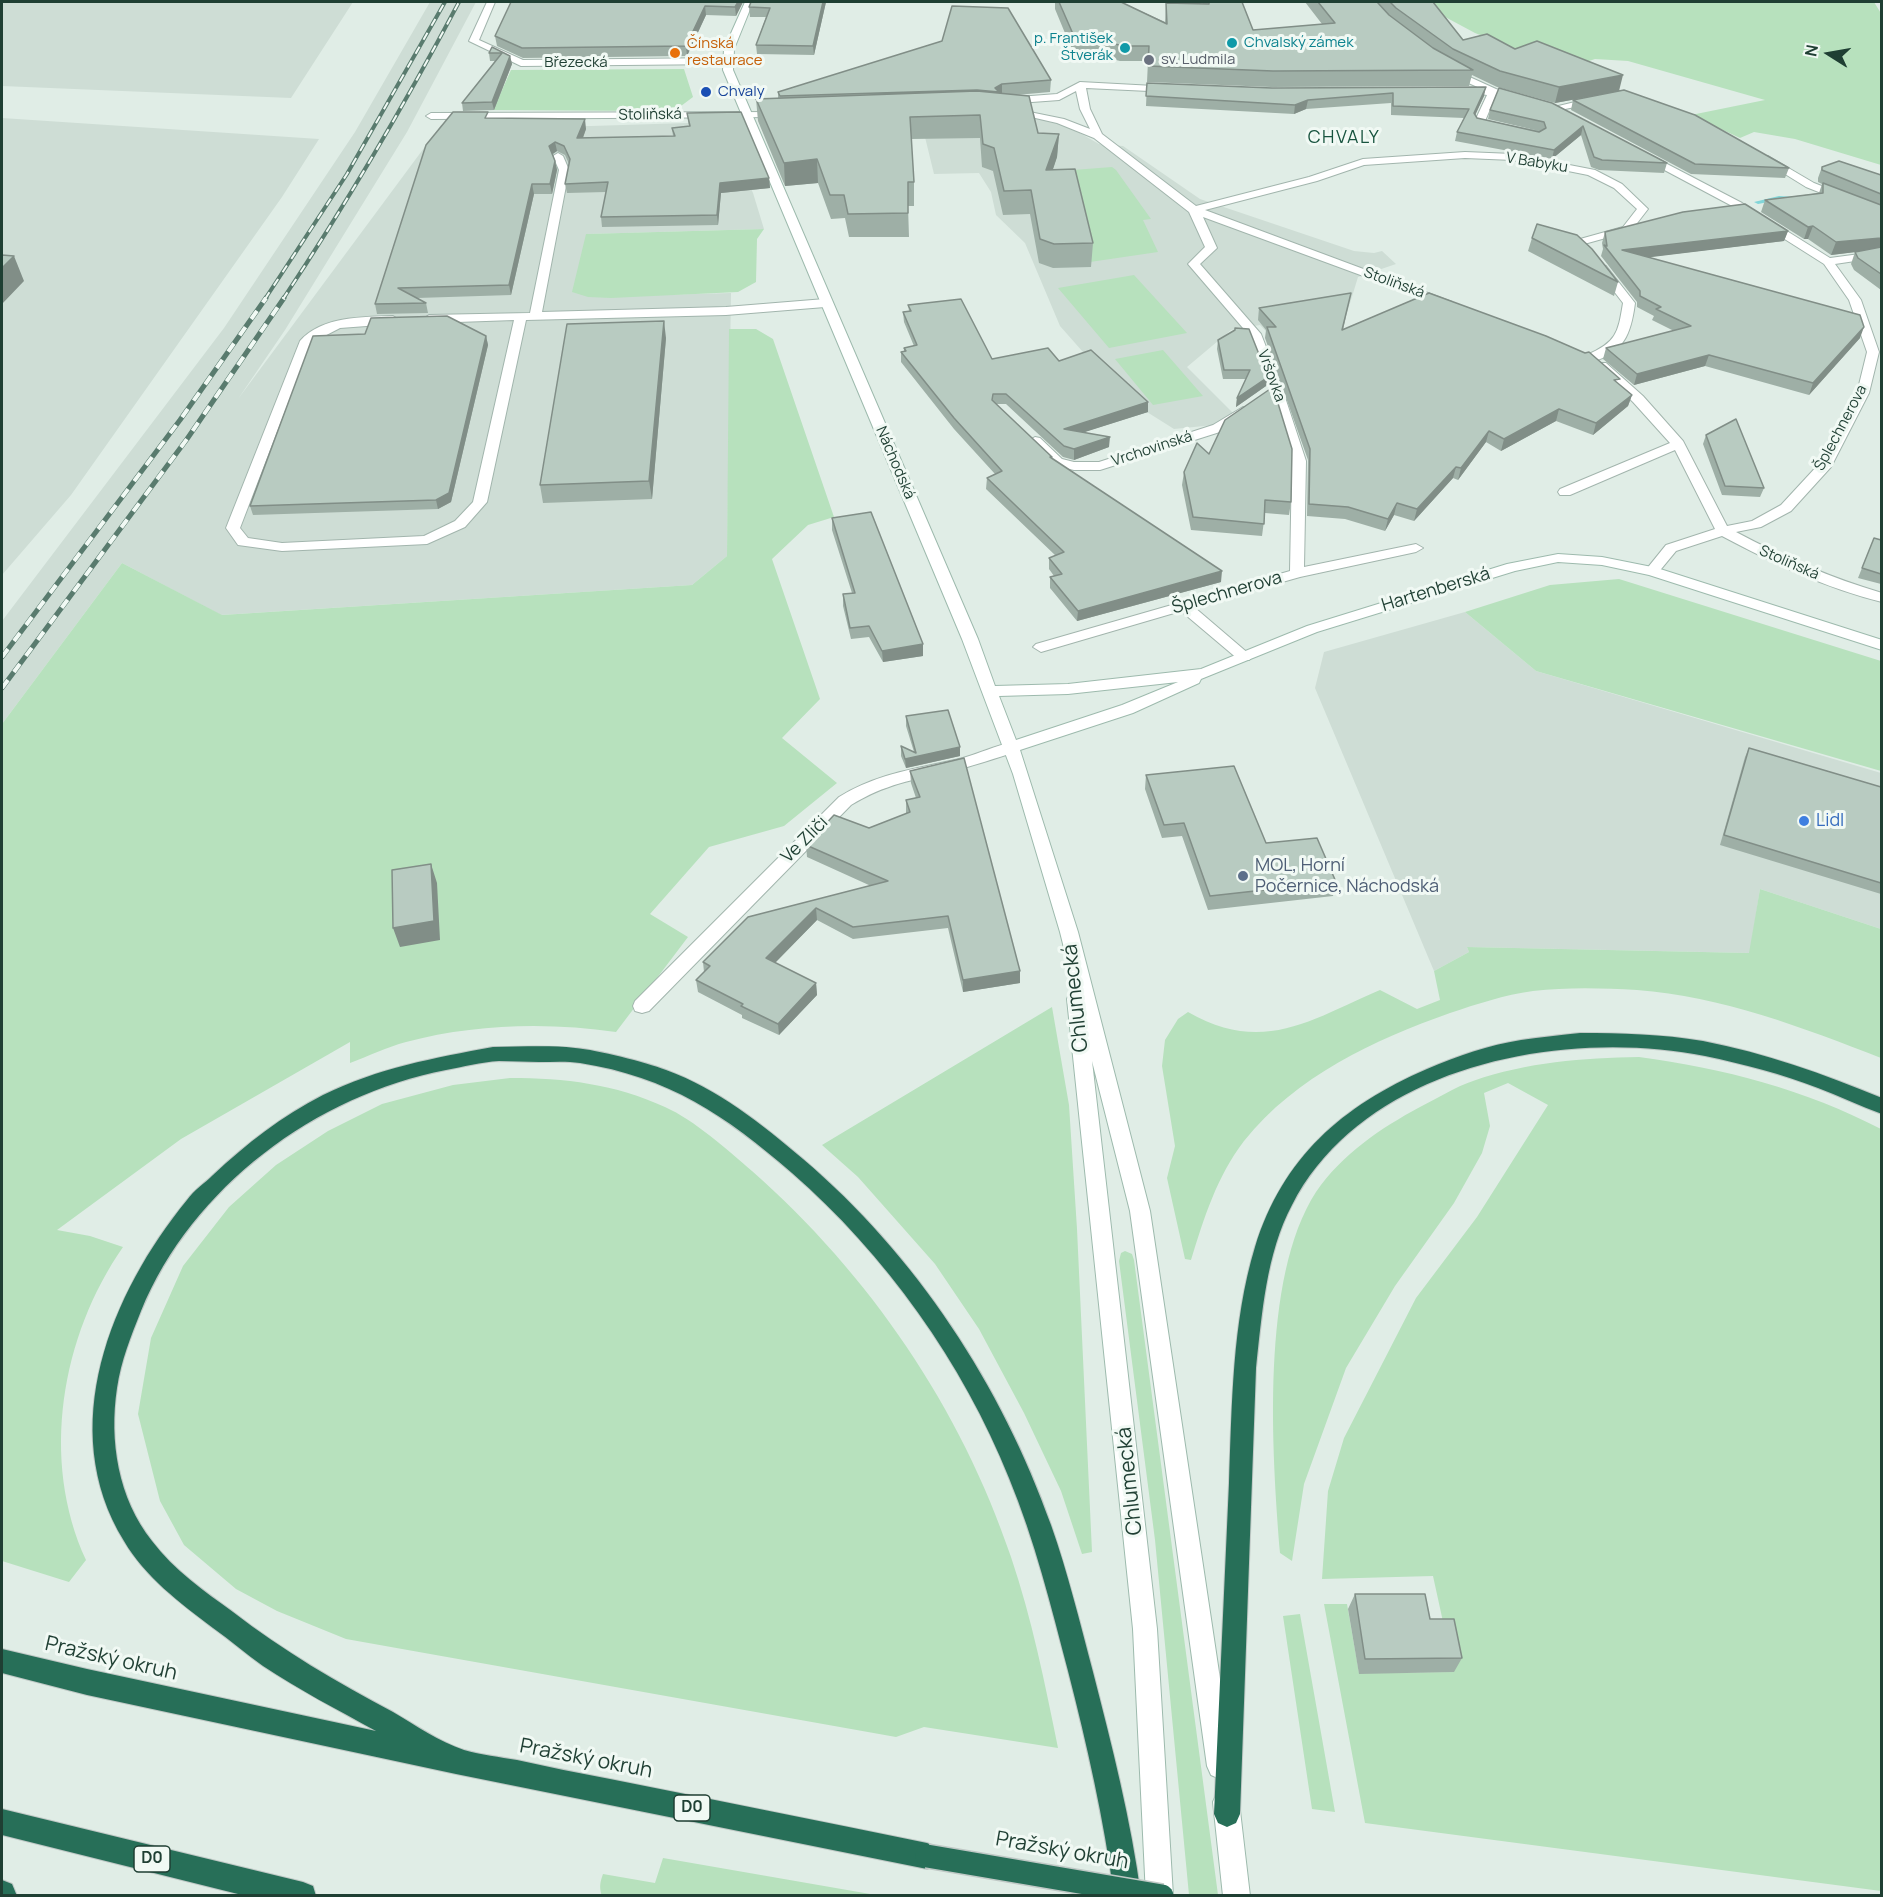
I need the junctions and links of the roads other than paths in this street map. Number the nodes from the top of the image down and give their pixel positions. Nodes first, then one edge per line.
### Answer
1 (491, 2) edge
2 (749, 2) edge
3 (726, 61) junction
4 (1436, 62) edge
5 (1080, 85) junction
6 (1179, 89) edge
7 (1493, 91) junction
8 (1468, 93) edge
9 (1611, 97) edge
10 (989, 102) edge
11 (1544, 105) junction
12 (1000, 110) edge
13 (787, 113) edge
14 (746, 114) junction
15 (431, 116) dead end
16 (1575, 119) edge
17 (1514, 131) edge
18 (1098, 136) junction
19 (1636, 151) edge
20 (1758, 154) edge
21 (558, 156) edge
22 (1194, 210) junction
23 (1881, 214) edge
24 (1881, 254) edge
25 (1828, 262) junction
26 (825, 303) junction
27 (1460, 308) edge
28 (521, 316) junction
29 (536, 316) junction
30 (1872, 391) edge
31 (1267, 395) junction
32 (1024, 431) edge
33 (1678, 444) junction
34 (1565, 492) dead end
35 (1724, 531) junction
36 (1416, 548) dead end
37 (1652, 571) junction
38 (1297, 573) junction
39 (1881, 598) edge
40 (1184, 606) junction
41 (1881, 645) edge
42 (1041, 647) dead end
43 (1244, 657) junction
44 (1204, 675) junction
45 (990, 692) junction
46 (1011, 747) junction
47 (1069, 932) junction
48 (642, 1006) dead end
49 (1881, 1106) edge
50 (2, 1661) edge
51 (456, 1761) junction
52 (1227, 1814) junction
53 (2, 1822) edge
54 (303, 1896) edge
55 (1128, 1896) edge
56 (1161, 1896) edge
57 (1237, 1896) edge

1 - 3 street, Březecká
2 - 3 street
3 - 14 street, Náchodská
4 - 7 street
5 - 6 street
5 - 10 street
5 - 18 street
7 - 8 street
7 - 11 street
7 - 17 street
9 - 11 street
11 - 16 street
12 - 18 street, Stoliňská
13 - 14 street, Stoliňská
14 - 15 street, Stoliňská
14 - 26 street, Náchodská
18 - 22 street, Stoliňská
19 - 25 street, Šplechnerova
20 - 23 street
21 - 29 street
22 - 27 street, Stoliňská
22 - 31 street, Vršovka
22 - 33 street, V Babyku
24 - 25 street
25 - 30 street, Šplechnerova
26 - 29 street
26 - 45 street, Náchodská
28 - 28 street
28 - 29 street
30 - 35 street, Šplechnerova
31 - 32 street, Vrchovinská
31 - 38 street, Vršovka
33 - 34 street
33 - 35 street
35 - 37 street, Šplechnerova
35 - 39 street, Stoliňská
36 - 38 street, Šplechnerova
37 - 41 street, Hartenberská
37 - 43 street, Hartenberská
38 - 40 street, Šplechnerova
40 - 42 street, Šplechnerova
40 - 43 street
43 - 44 street, Hartenberská
44 - 45 street, Hartenberská
44 - 46 street, Ve Zliči
45 - 46 street, Náchodská
46 - 47 street, Náchodská
46 - 48 street, Ve Zliči
47 - 52 street, Chlumecká
47 - 56 street, Chlumecká
49 - 52 highway
50 - 51 highway, Pražský okruh / D0
51 - 55 highway
51 - 56 highway, Pražský okruh / D0, bridge
52 - 57 street, Chlumecká
53 - 54 highway, D0

